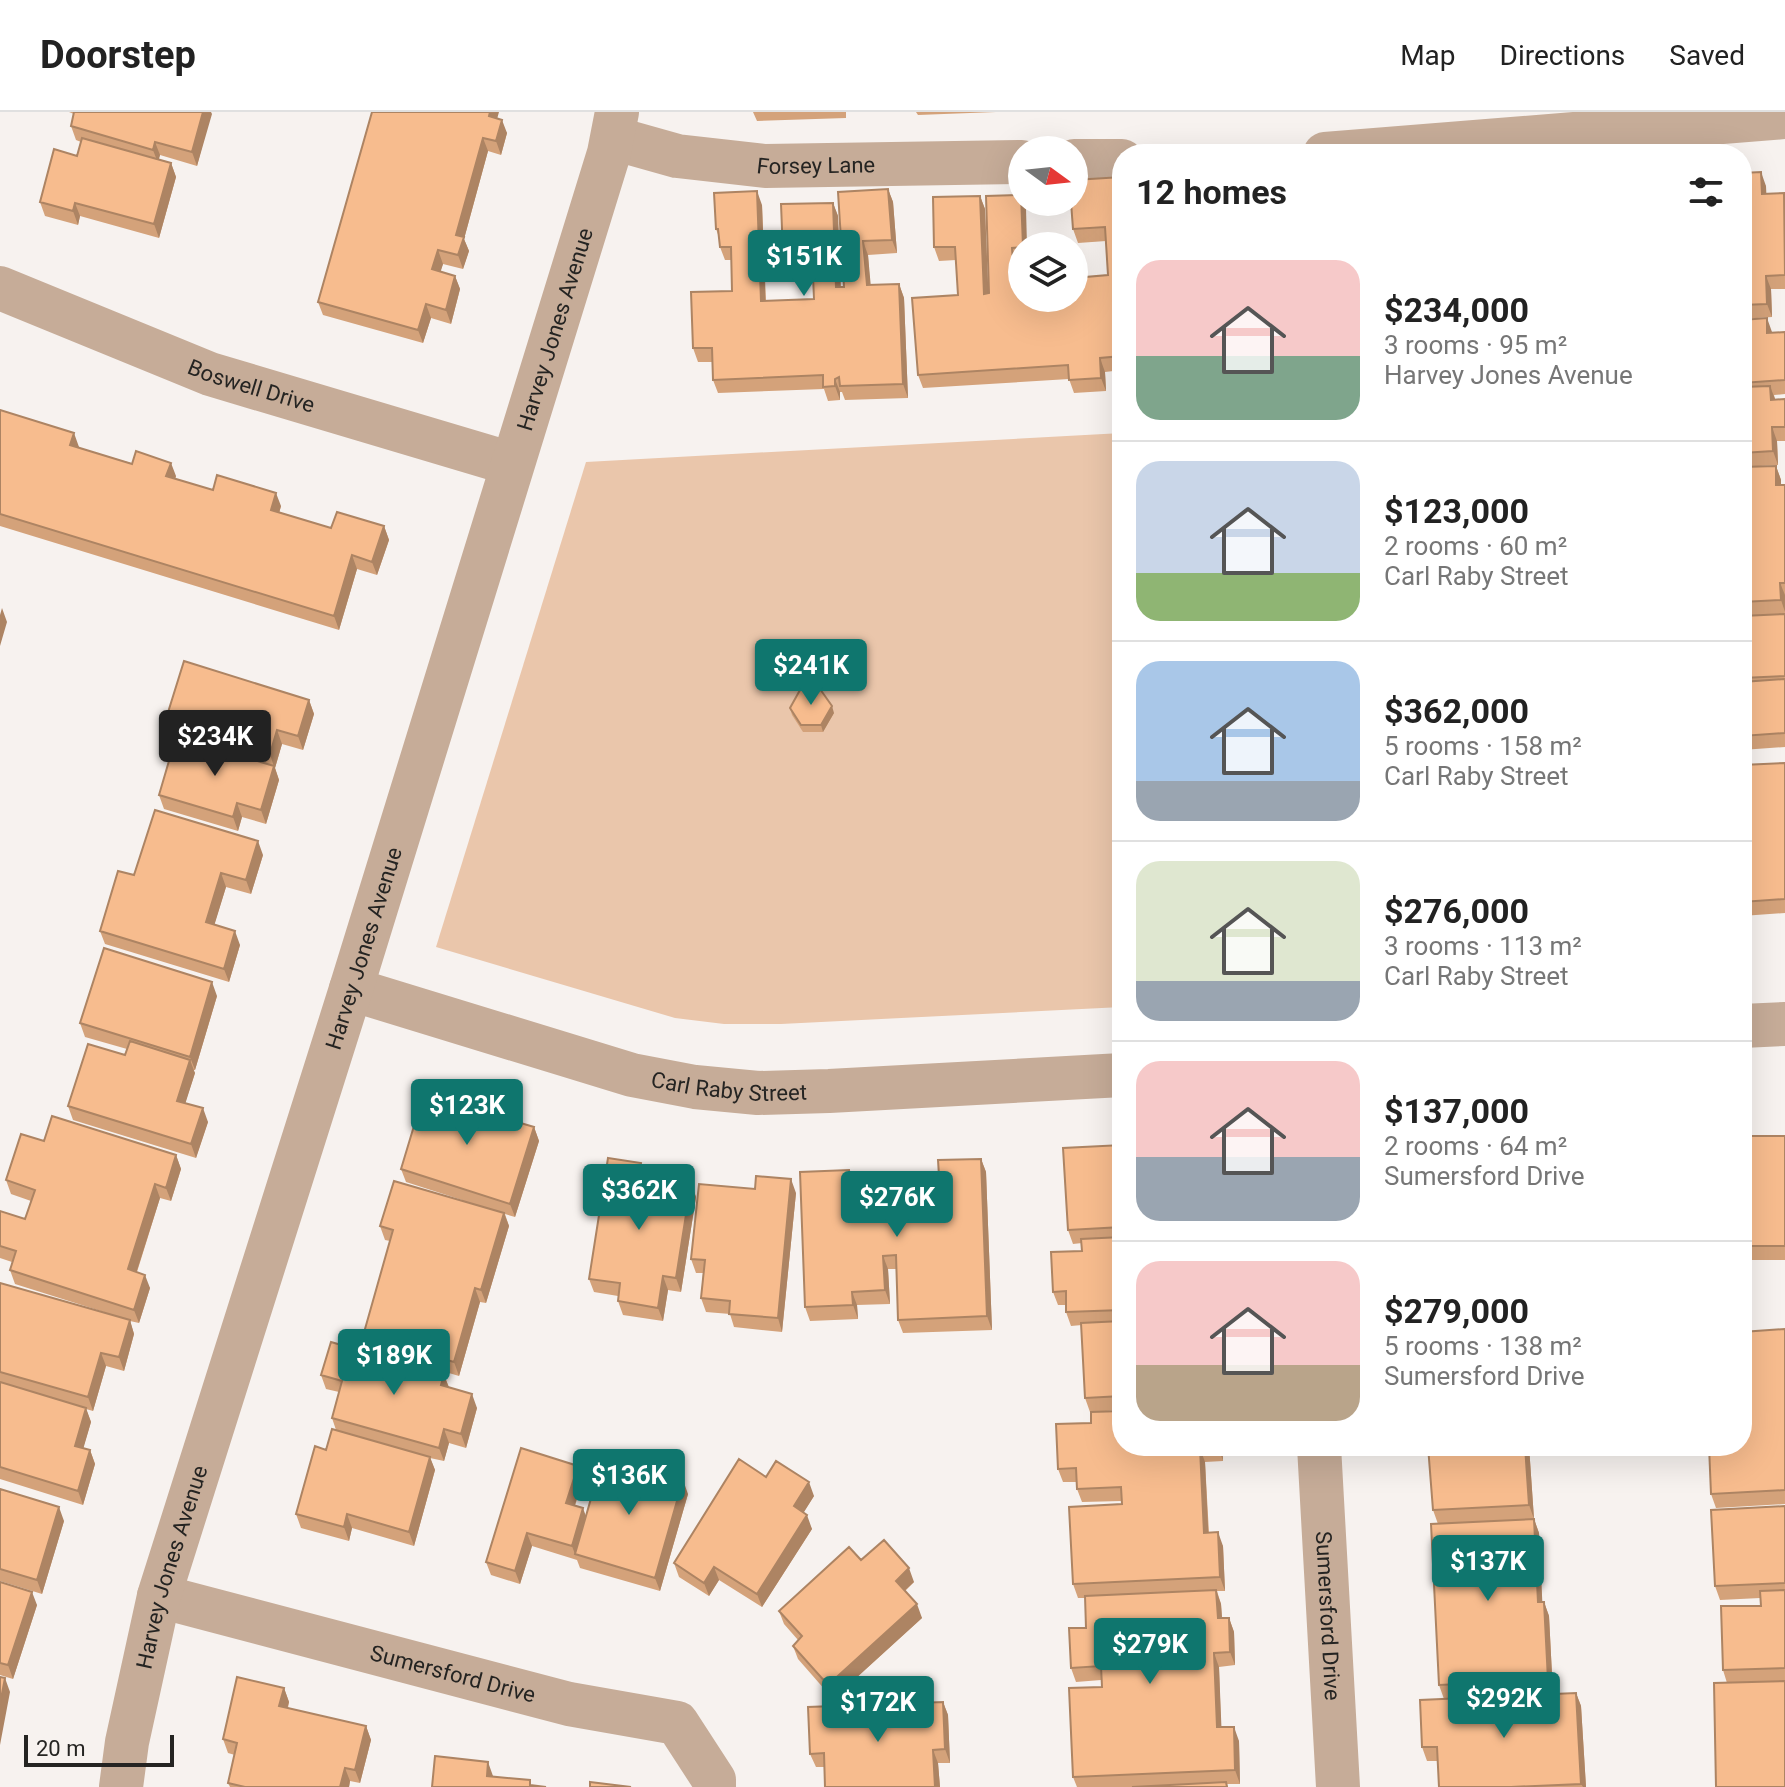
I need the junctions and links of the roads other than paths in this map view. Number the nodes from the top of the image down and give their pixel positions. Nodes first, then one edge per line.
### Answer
1 (1785, 117) edge
2 (615, 125) edge
3 (1551, 144) edge
4 (1088, 161) edge
5 (1112, 161) edge
6 (1008, 162) edge
7 (0, 288) edge
8 (512, 464) junction
9 (351, 989) junction
10 (1785, 1024) edge
11 (1752, 1026) edge
12 (1112, 1076) edge
13 (1320, 1456) edge
14 (159, 1596) junction
15 (121, 1787) edge
16 (714, 1787) edge
17 (1338, 1787) edge

1 - 3 street
2 - 6 street, Forsey Lane
2 - 8 street, Harvey Jones Avenue
4 - 5 street
7 - 8 street, Boswell Drive
8 - 9 street, Harvey Jones Avenue
9 - 12 street, Carl Raby Street
9 - 14 street, Harvey Jones Avenue
10 - 11 street
13 - 17 street, Sumersford Drive
14 - 15 street, Harvey Jones Avenue
14 - 16 street, Sumersford Drive

